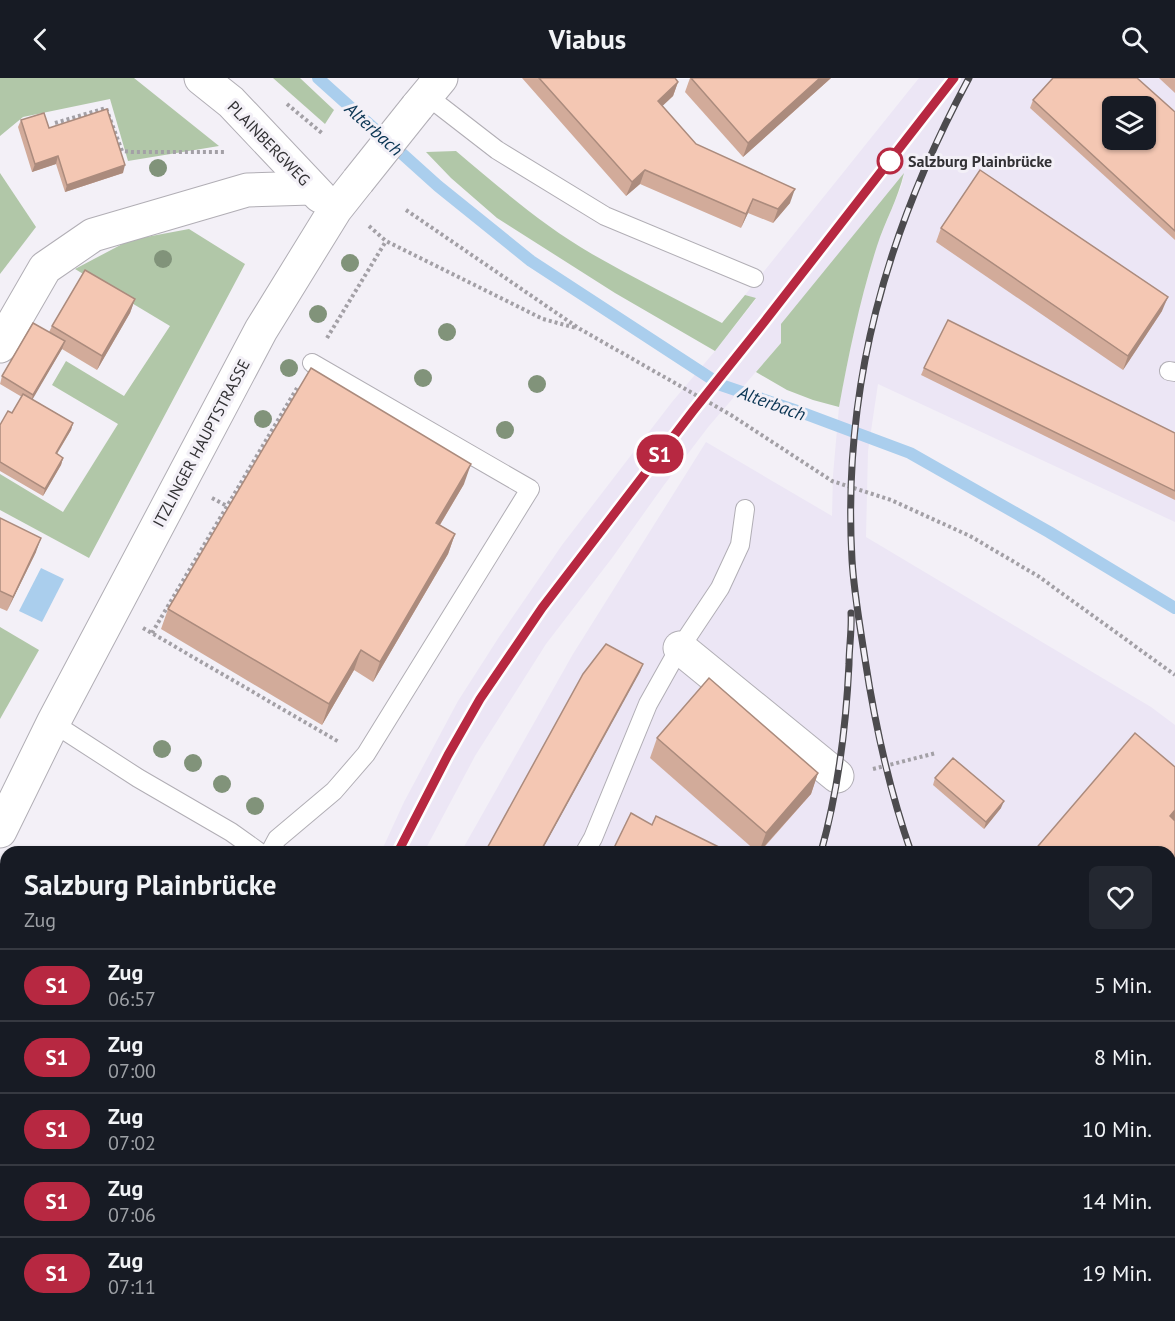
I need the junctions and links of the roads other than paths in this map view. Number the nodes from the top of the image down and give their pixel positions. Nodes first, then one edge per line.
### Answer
1 (201, 78) edge
2 (428, 93) edge
3 (311, 188) junction
4 (335, 210) junction
5 (754, 278) dead end
6 (0, 346) edge
7 (312, 363) road end
8 (745, 509) dead end
9 (680, 648) junction
10 (53, 723) junction
11 (837, 776) road end
12 (0, 831) edge
13 (251, 846) edge
14 (273, 846) edge
15 (588, 846) edge

1 - 3 main road, PLAINBERGWEG
2 - 4 main road, ITZLINGER HAUPTSTRASSE, bridge
2 - 5 lane
3 - 4 main road, PLAINBERGWEG
3 - 6 main road
4 - 10 main road, ITZLINGER HAUPTSTRASSE
7 - 14 lane
8 - 9 lane
9 - 11 main road
9 - 15 lane
10 - 12 main road, ITZLINGER HAUPTSTRASSE
10 - 13 lane

